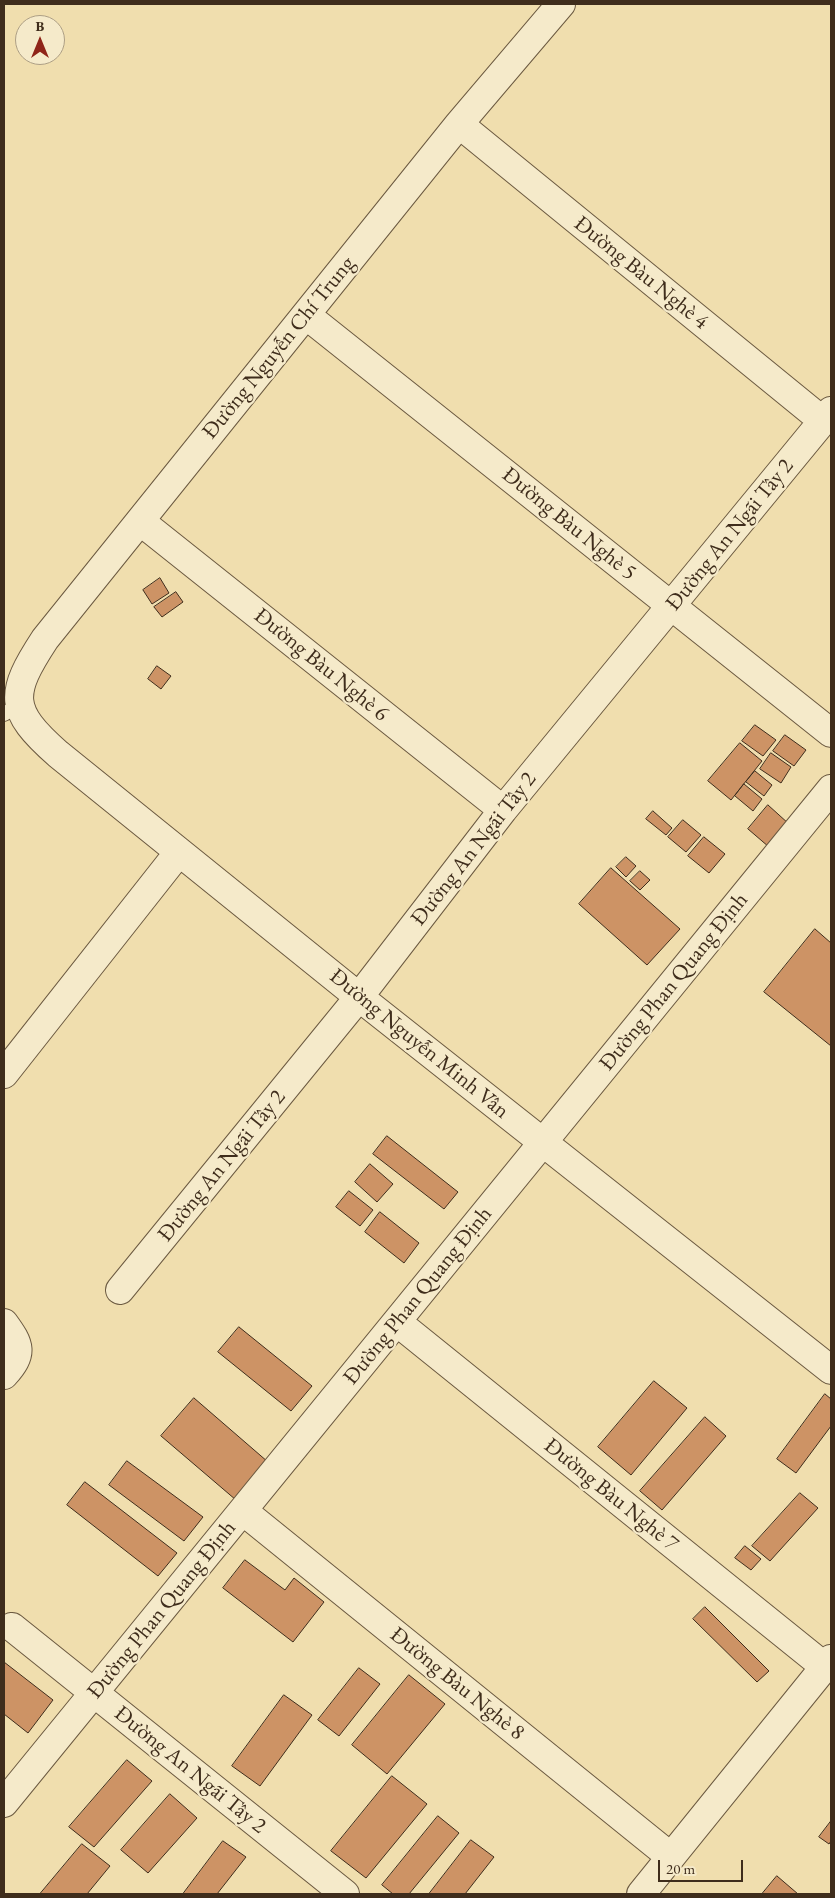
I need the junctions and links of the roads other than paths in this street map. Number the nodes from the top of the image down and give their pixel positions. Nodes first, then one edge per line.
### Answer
1 (561, 4) edge
2 (459, 124) junction
3 (306, 315) junction
4 (827, 416) edge
5 (140, 521) junction
6 (672, 607) junction
7 (12, 710) edge
8 (831, 733) edge
9 (831, 789) edge
10 (503, 810) junction
11 (179, 852) junction
12 (359, 997) junction
13 (4, 1074) edge
14 (543, 1143) junction
15 (120, 1290) dead end
16 (397, 1322) junction
17 (4, 1323) edge
18 (831, 1370) edge
19 (4, 1375) edge
20 (243, 1511) junction
21 (12, 1627) dead end
22 (828, 1663) edge
23 (94, 1694) junction
24 (4, 1803) edge
25 (671, 1857) junction
26 (345, 1894) edge
27 (641, 1894) edge

1 - 2 street, Đường Nguyễn Chí Trung
2 - 3 street, Đường Nguyễn Chí Trung
2 - 4 street, Đường Bàu Nghè 4
3 - 5 street, Đường Nguyễn Chí Trung
3 - 6 street, Đường Bàu Nghè 5
4 - 6 street, Đường An Ngãi Tây 2
5 - 7 street, Đường Nguyễn Chí Trung
5 - 10 street, Đường Bàu Nghè 6
6 - 8 street, Đường Bàu Nghè 5
6 - 10 street, Đường An Ngãi Tây 2
7 - 11 street, Đường Nguyễn Minh Vân
9 - 14 street, Đường Phan Quang Định
10 - 12 street, Đường An Ngãi Tây 2
11 - 12 street, Đường Nguyễn Minh Vân
11 - 13 street
12 - 14 street, Đường Nguyễn Minh Vân
12 - 15 street, Đường An Ngãi Tây 2
14 - 16 street, Đường Phan Quang Định
14 - 18 street, Đường Nguyễn Minh Vân
16 - 20 street, Đường Phan Quang Định
16 - 22 street, Đường Bàu Nghè 7
17 - 19 street
20 - 23 street, Đường Phan Quang Định
20 - 25 street, Đường Bàu Nghè 8
21 - 23 street, Đường An Ngãi Tây 2
22 - 25 street
23 - 24 street, Đường Phan Quang Định
23 - 26 street, Đường An Ngãi Tây 2
25 - 27 street

